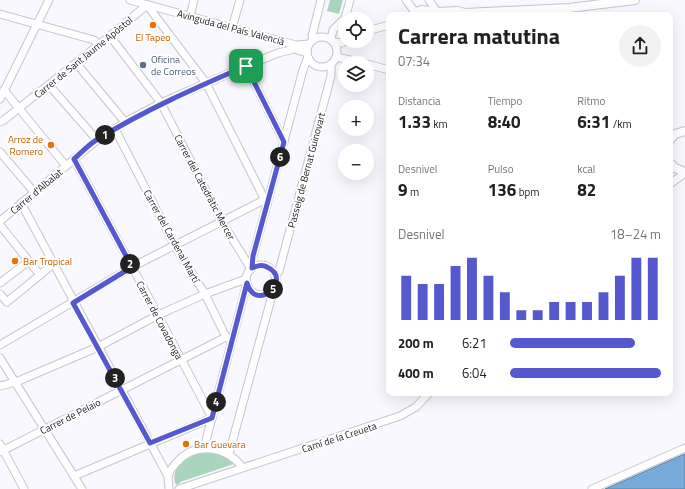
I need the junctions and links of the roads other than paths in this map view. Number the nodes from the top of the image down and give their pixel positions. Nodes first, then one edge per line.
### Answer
1 (49, 0) edge
2 (130, 0) edge
3 (194, 0) edge
4 (240, 0) edge
5 (350, 0) edge
6 (406, 0) edge
7 (429, 0) edge
8 (635, 0) edge
9 (320, 1) edge
10 (148, 2) edge
11 (347, 12) edge
12 (414, 12) edge
13 (418, 12) edge
14 (430, 12) edge
15 (437, 12) edge
16 (500, 12) edge
17 (0, 14) edge
18 (190, 16) junction
19 (37, 24) junction
20 (338, 26) edge
21 (386, 26) edge
22 (232, 28) junction
23 (374, 28) edge
24 (110, 36) junction
25 (273, 39) junction
26 (332, 41) junction
27 (311, 42) junction
28 (338, 42) edge
29 (98, 45) junction
30 (278, 53) junction
31 (308, 55) junction
32 (336, 57) joint
33 (76, 63) junction
34 (332, 64) junction
35 (374, 65) edge
36 (246, 66) junction
37 (386, 69) edge
38 (206, 84) junction
39 (49, 85) junction
40 (4, 90) junction
41 (0, 99) edge
42 (161, 103) junction
43 (18, 109) junction
44 (0, 122) edge
45 (125, 122) junction
46 (115, 130) junction
47 (685, 131) edge
48 (673, 136) edge
49 (97, 140) junction
50 (284, 142) junction
51 (0, 152) edge
52 (74, 159) junction
53 (66, 166) junction
54 (673, 166) edge
55 (685, 172) edge
56 (673, 182) edge
57 (34, 192) junction
58 (265, 202) junction
59 (21, 203) junction
60 (0, 221) edge
61 (222, 222) junction
62 (175, 246) junction
63 (29, 261) junction
64 (54, 263) junction
65 (132, 267) junction
66 (252, 269) junction
67 (40, 275) junction
68 (275, 276) junction
69 (247, 281) junction
70 (0, 284) edge
71 (274, 288) junction
72 (0, 294) edge
73 (205, 294) junction
74 (73, 303) junction
75 (158, 315) junction
76 (229, 339) junction
77 (0, 345) edge
78 (98, 347) junction
79 (0, 358) edge
80 (182, 360) junction
81 (16, 382) junction
82 (0, 386) edge
83 (121, 390) junction
84 (426, 396) edge
85 (212, 418) junction
86 (44, 429) junction
87 (150, 443) junction
88 (1, 448) edge
89 (204, 448) junction
90 (685, 448) edge
91 (229, 454) junction
92 (242, 467) junction
93 (74, 476) junction
94 (168, 476) junction
95 (24, 489) edge
96 (82, 489) edge
97 (169, 489) edge
98 (179, 489) edge
99 (592, 489) edge

1 - 19 street
2 - 10 street, Avinguda del País Valencià
3 - 18 street
4 - 22 street
5 - 11 street
6 - 12 street
7 - 15 street
8 - 16 main road
9 - 27 street
10 - 18 street, Avinguda del País Valencià
10 - 24 street, Carrer de Sant Jaume Apòstol
10 - 38 street
13 - 14 main road
17 - 19 street
18 - 22 street, Avinguda del País Valencià
19 - 29 street
19 - 40 street
20 - 26 street
21 - 23 street
22 - 25 street, Avinguda del País Valencià
24 - 29 street, Carrer de Sant Jaume Apòstol
24 - 42 street, Carrer del Catedràtic Mercer
25 - 27 street, Avinguda del País Valencià
25 - 30 street
26 - 27 street
26 - 28 street
26 - 32 street
27 - 31 street
29 - 33 street, Carrer de Sant Jaume Apòstol
30 - 31 street, Carrer d'Albalat
30 - 36 street, Carrer d'Albalat
31 - 34 street
31 - 50 street
32 - 34 street
33 - 39 street, Carrer de Sant Jaume Apòstol
33 - 45 street
34 - 68 street, Passeig de Bernat Guinovart
35 - 37 street
36 - 38 street, Carrer d'Albalat
36 - 50 street
38 - 42 street, Carrer d'Albalat
38 - 58 street
39 - 43 street, Carrer de Sant Jaume Apòstol
39 - 49 street
40 - 41 street
40 - 43 street
42 - 45 street, Carrer d'Albalat
42 - 61 street, Carrer del Catedràtic Mercer
43 - 44 street, Carrer de Sant Jaume Apòstol
43 - 53 street
45 - 46 street, Carrer d'Albalat
46 - 49 street, Carrer d'Albalat
46 - 62 street, Carrer del Cardenal Martí
47 - 48 main road
49 - 52 street, Carrer d'Albalat
50 - 58 street
51 - 57 street
52 - 53 street, Carrer d'Albalat
52 - 65 street, Carrer de Covadonga
53 - 57 street, Carrer d'Albalat
54 - 55 main road
55 - 56 street
57 - 59 street, Carrer d'Albalat
58 - 61 street
58 - 66 street
59 - 60 street, Carrer d'Albalat
59 - 64 street
60 - 63 street
61 - 62 street
61 - 66 street, Carrer del Catedràtic Mercer
62 - 65 street
62 - 73 street, Carrer del Cardenal Martí
63 - 67 street
63 - 70 street
64 - 67 street
64 - 74 street
65 - 74 street
65 - 75 street, Carrer de Covadonga
66 - 68 street
66 - 69 street
67 - 72 street
68 - 71 street
69 - 71 street
69 - 73 street
69 - 76 street
71 - 91 street
73 - 75 street
73 - 76 street, Carrer del Cardenal Martí
74 - 77 street
74 - 78 street
75 - 78 street
75 - 80 street, Carrer de Covadonga
76 - 80 street, Carrer de Pelaio
76 - 85 street
78 - 81 street
78 - 83 street
79 - 81 street
80 - 83 street, Carrer de Pelaio
80 - 85 street, Carrer de Covadonga
81 - 82 street
81 - 86 street
83 - 86 street, Carrer de Pelaio
83 - 87 street
84 - 92 street, Camí de la Creueta
85 - 87 street
85 - 89 street
86 - 88 street, Carrer de Pelaio
86 - 93 street
87 - 93 street
87 - 94 street
88 - 95 street
89 - 91 street
89 - 94 street
90 - 99 street
91 - 92 street
92 - 98 street, Camí de la Creueta
93 - 96 street
94 - 97 street

